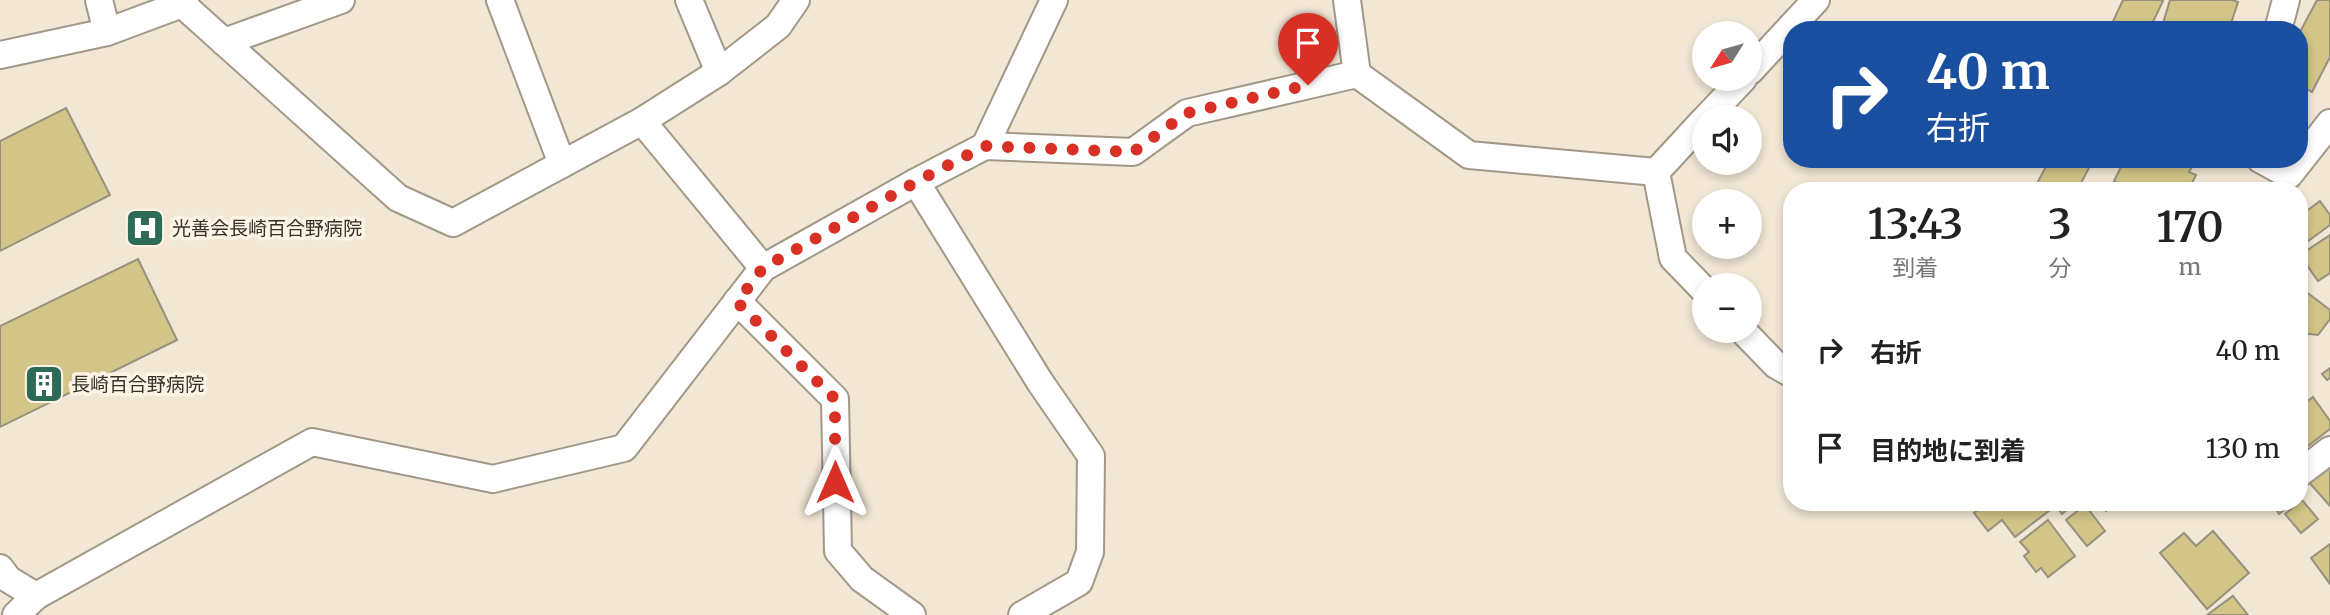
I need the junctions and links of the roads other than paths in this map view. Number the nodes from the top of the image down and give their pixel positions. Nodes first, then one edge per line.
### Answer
1 (99, 0) edge
2 (341, 0) edge
3 (500, 0) edge
4 (689, 0) edge
5 (796, 0) edge
6 (1054, 0) edge
7 (1347, 0) edge
8 (1816, 0) edge
9 (2286, 0) edge
10 (183, 2) edge
11 (1796, 21) edge
12 (2280, 21) edge
13 (107, 32) junction
14 (1783, 36) edge
15 (224, 42) junction
16 (0, 55) edge
17 (1762, 58) edge
18 (719, 72) junction
19 (1357, 74) junction
20 (1732, 91) edge
21 (1719, 105) edge
22 (642, 121) junction
23 (2330, 123) edge
24 (1692, 134) edge
25 (985, 146) junction
26 (2308, 151) edge
27 (562, 164) junction
28 (2276, 168) edge
29 (2295, 168) edge
30 (1656, 172) junction
31 (916, 182) junction
32 (763, 268) junction
33 (1692, 278) edge
34 (737, 302) junction
35 (1755, 343) edge
36 (1783, 369) edge
37 (2330, 450) edge
38 (2308, 467) edge
39 (0, 568) edge
40 (36, 596) junction
41 (16, 615) edge
42 (912, 615) edge
43 (1022, 615) edge

1 - 13 street
2 - 15 street
3 - 27 street
4 - 18 street
5 - 18 street
6 - 25 street
7 - 19 street
8 - 11 street
9 - 12 street
10 - 13 street
10 - 15 street
13 - 16 street
14 - 17 street
15 - 27 street
18 - 22 street
19 - 25 street
19 - 30 street
20 - 21 street
22 - 27 street
22 - 32 street
23 - 26 street
24 - 30 street
25 - 31 street
28 - 29 street
30 - 33 street
31 - 32 street
31 - 43 street
32 - 34 street
34 - 40 street
34 - 42 street
35 - 36 street
37 - 38 street
39 - 40 street
40 - 41 street

